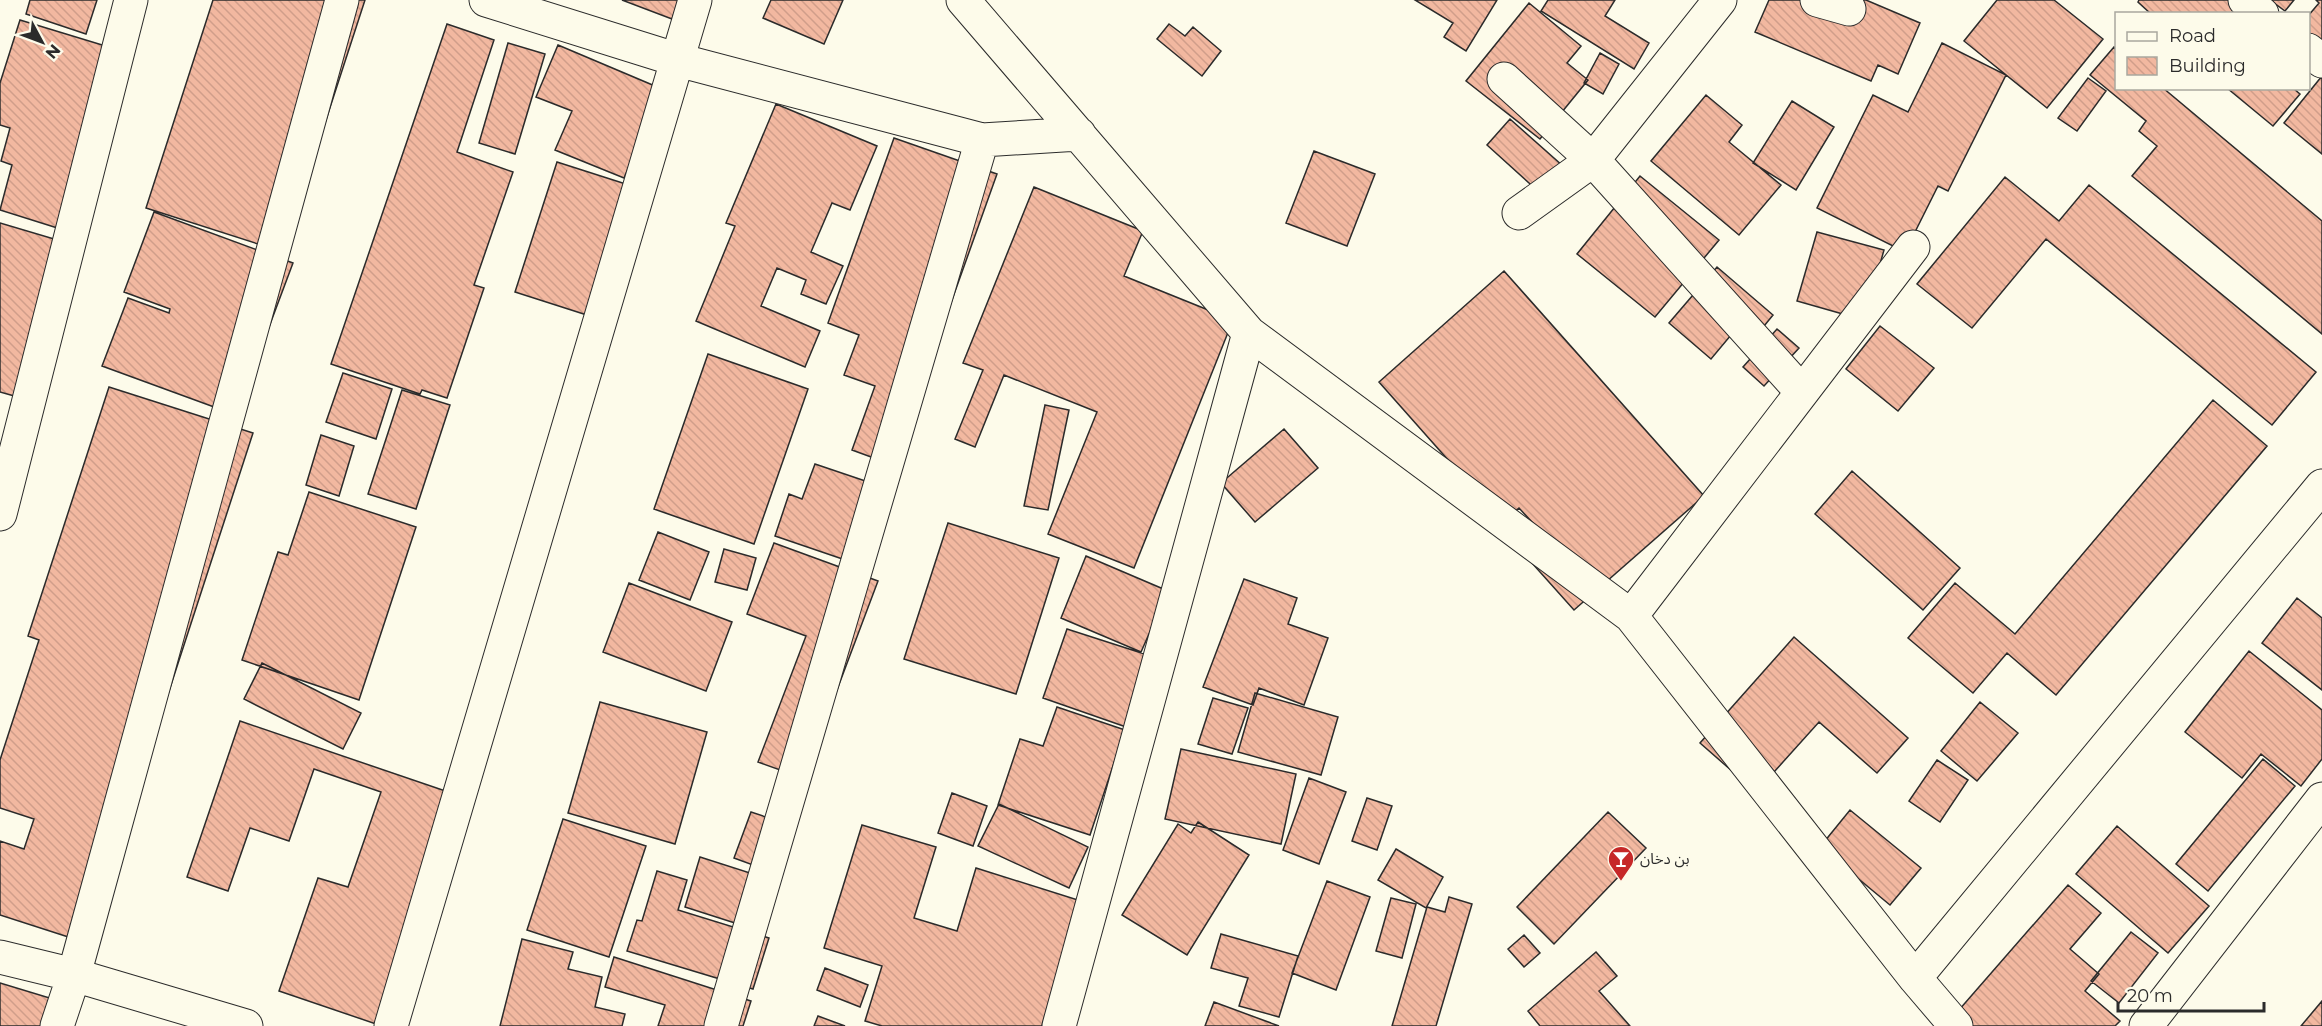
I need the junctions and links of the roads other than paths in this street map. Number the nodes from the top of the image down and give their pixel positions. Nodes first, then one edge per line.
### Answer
1 (131, 0) edge
2 (342, 0) edge
3 (486, 0) edge
4 (695, 0) edge
5 (963, 0) edge
6 (1719, 0) edge
7 (1817, 0) edge
8 (2246, 0) edge
9 (1849, 9) dead end
10 (2260, 12) edge
11 (2310, 52) edge
12 (678, 60) junction
13 (2322, 61) edge
14 (1504, 79) dead end
15 (1079, 134) junction
16 (982, 140) junction
17 (1593, 160) junction
18 (1519, 213) dead end
19 (1913, 247) dead end
20 (1249, 333) junction
21 (1802, 392) junction
22 (2322, 486) edge
23 (0, 514) edge
24 (1631, 616) junction
25 (2322, 799) edge
26 (0, 957) edge
27 (74, 975) junction
28 (1915, 978) junction
29 (57, 1026) edge
30 (246, 1026) edge
31 (391, 1026) edge
32 (721, 1026) edge
33 (1059, 1026) edge
34 (1956, 1026) edge
35 (2146, 1026) edge

1 - 23 street
2 - 27 street
3 - 12 street
4 - 12 street
5 - 15 street
6 - 17 street
7 - 9 street
8 - 10 street
11 - 13 street
12 - 16 street
12 - 31 street
14 - 17 street
15 - 16 street
15 - 20 street
16 - 32 street
17 - 18 street
17 - 21 street
19 - 21 street
20 - 24 street
20 - 33 street
21 - 24 street
22 - 28 street
24 - 28 street
25 - 35 street
26 - 27 street
27 - 29 street
27 - 30 street
28 - 34 street

